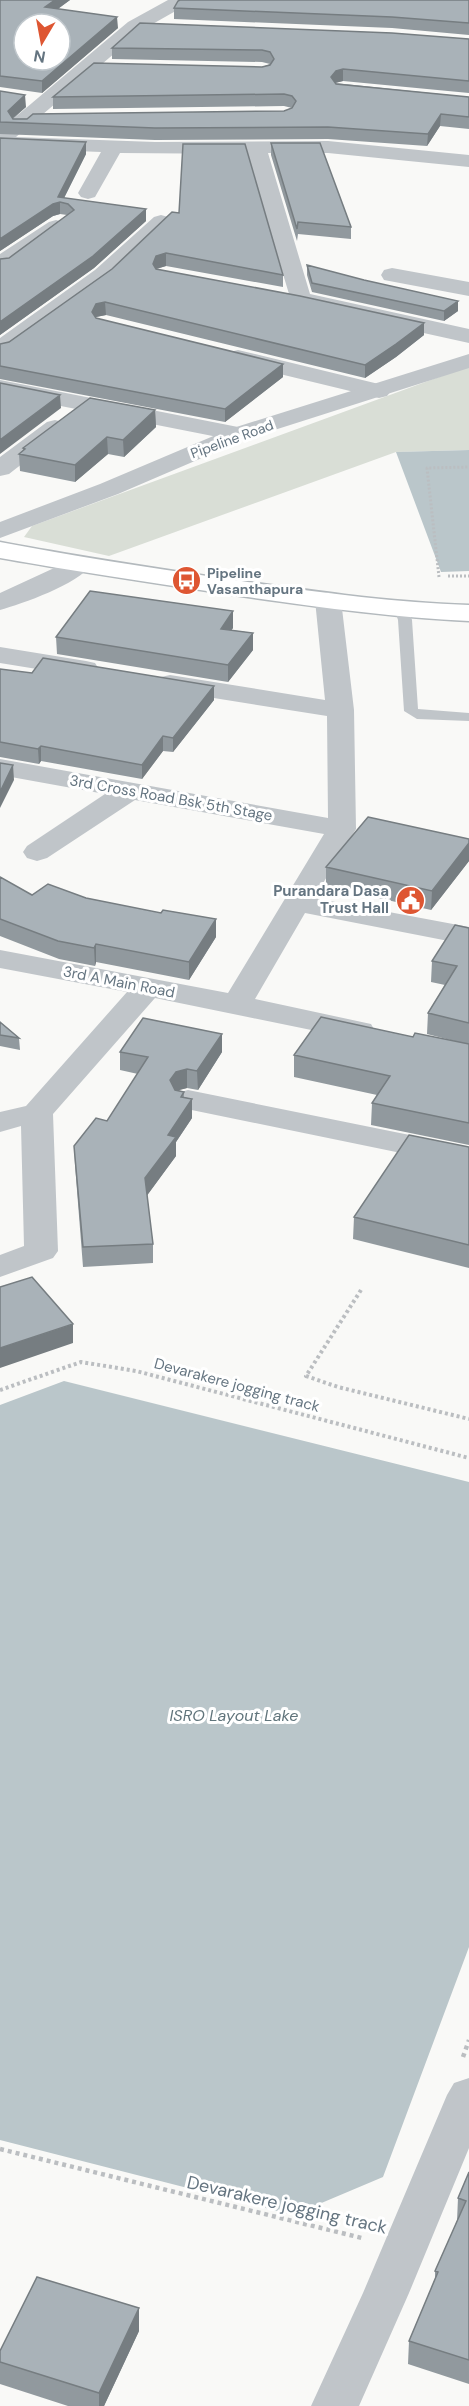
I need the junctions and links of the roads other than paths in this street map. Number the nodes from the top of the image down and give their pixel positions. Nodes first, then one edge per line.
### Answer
1 (181, 0) edge
2 (135, 26) junction
3 (169, 27) edge
4 (87, 66) junction
5 (111, 67) edge
6 (25, 107) junction
7 (62, 117) edge
8 (2, 137) edge
9 (114, 146) junction
10 (256, 148) junction
11 (469, 161) edge
12 (88, 193) dead end
13 (161, 221) edge
14 (61, 222) edge
15 (0, 264) edge
16 (392, 275) dead end
17 (469, 289) edge
18 (278, 295) edge
19 (300, 299) junction
20 (469, 336) edge
21 (0, 348) edge
22 (219, 352) edge
23 (469, 361) edge
24 (0, 387) edge
25 (379, 391) junction
26 (85, 404) junction
27 (238, 434) junction
28 (0, 469) edge
29 (0, 531) edge
30 (0, 550) edge
31 (0, 564) edge
32 (68, 571) junction
33 (0, 602) edge
34 (328, 607) junction
35 (469, 613) edge
36 (403, 614) junction
37 (469, 624) edge
38 (0, 655) edge
39 (105, 672) edge
40 (141, 678) edge
41 (340, 710) junction
42 (469, 717) edge
43 (0, 767) edge
44 (129, 791) junction
45 (342, 829) junction
46 (37, 852) dead end
47 (296, 903) junction
48 (469, 936) edge
49 (0, 958) edge
50 (148, 987) junction
51 (237, 1004) junction
52 (388, 1037) edge
53 (188, 1100) edge
54 (37, 1113) junction
55 (0, 1122) edge
56 (469, 1157) edge
57 (0, 1267) edge
58 (465, 2078) edge
59 (335, 2406) edge

1 - 2 street
2 - 3 street
2 - 4 street
4 - 5 street
4 - 6 street
6 - 7 street
6 - 8 street
8 - 9 street
9 - 10 street
9 - 12 street
10 - 11 street
10 - 19 street
13 - 21 street
14 - 15 street
16 - 17 street
18 - 19 street
19 - 20 street
22 - 25 street
23 - 25 street, Pipeline Road
24 - 26 street
25 - 27 street, Pipeline Road
26 - 27 street
26 - 28 street
27 - 29 street, Pipeline Road
30 - 32 main road
31 - 32 main road
32 - 33 street
32 - 34 main road
34 - 36 main road
34 - 41 street
35 - 36 main road
36 - 37 main road
36 - 42 lane
38 - 39 street
40 - 41 street
41 - 45 street
43 - 44 street, 3rd Cross Road Bsk 5th Stage
44 - 45 street, 3rd Cross Road Bsk 5th Stage
44 - 46 street
45 - 47 street
47 - 48 street
47 - 51 street
49 - 50 street, 3rd A Main Road
50 - 51 street, 3rd A Main Road
50 - 54 street
51 - 52 street, 3rd A Main Road
53 - 56 street
54 - 55 street
54 - 57 street
58 - 59 street

